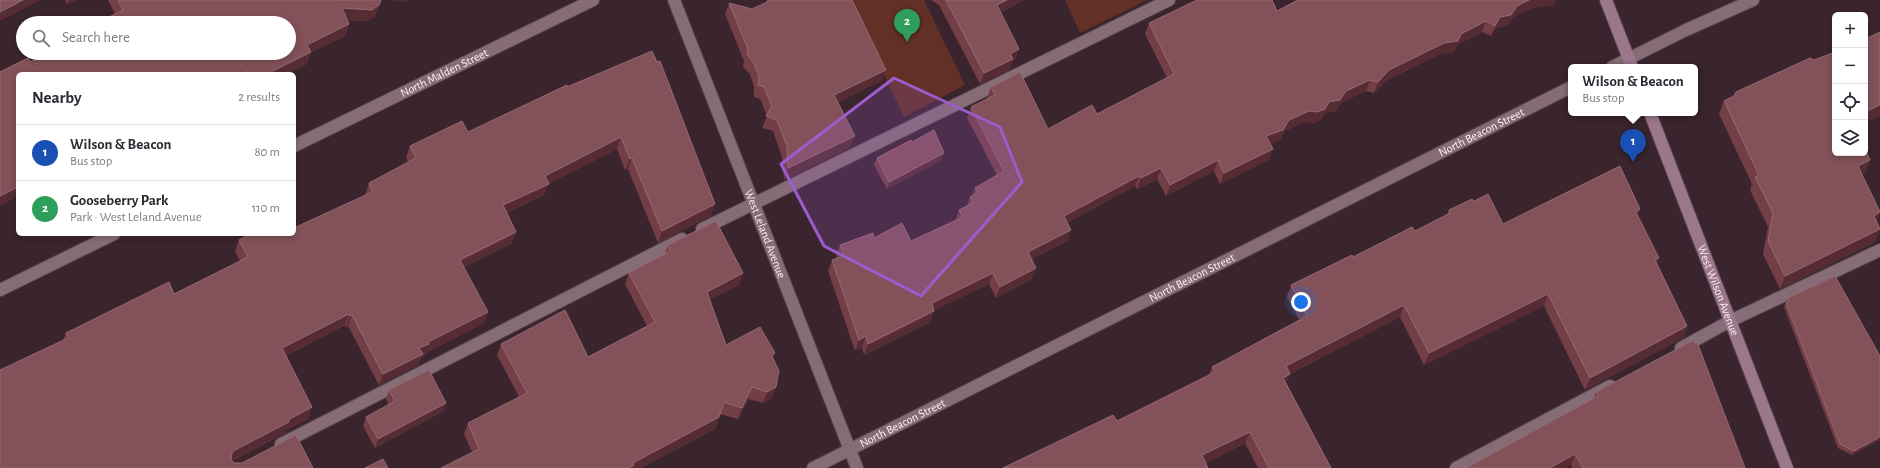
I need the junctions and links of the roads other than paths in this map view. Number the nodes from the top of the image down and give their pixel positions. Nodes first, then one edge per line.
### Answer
1 (593, 0) edge
2 (674, 0) edge
3 (1169, 0) edge
4 (1606, 0) edge
5 (1753, 0) edge
6 (1630, 63) edge
7 (1568, 89) edge
8 (1651, 116) edge
9 (296, 145) edge
10 (753, 203) junction
11 (110, 236) edge
12 (1880, 250) edge
13 (0, 290) edge
14 (1730, 321) junction
15 (1674, 352) edge
16 (1619, 381) edge
17 (270, 450) edge
18 (850, 450) junction
19 (813, 468) edge
20 (857, 468) edge
21 (1456, 468) edge
22 (1787, 468) edge

1 - 9 street, North Malden Street
2 - 10 street, West Leland Avenue
3 - 10 street
4 - 6 street
5 - 6 street
7 - 18 street, North Beacon Street
8 - 14 street, West Wilson Avenue
10 - 17 street
10 - 18 street, West Leland Avenue
11 - 13 street
12 - 14 street
14 - 15 street
14 - 22 street, West Wilson Avenue
16 - 21 street
18 - 19 street, North Beacon Street
18 - 20 street, West Leland Avenue

